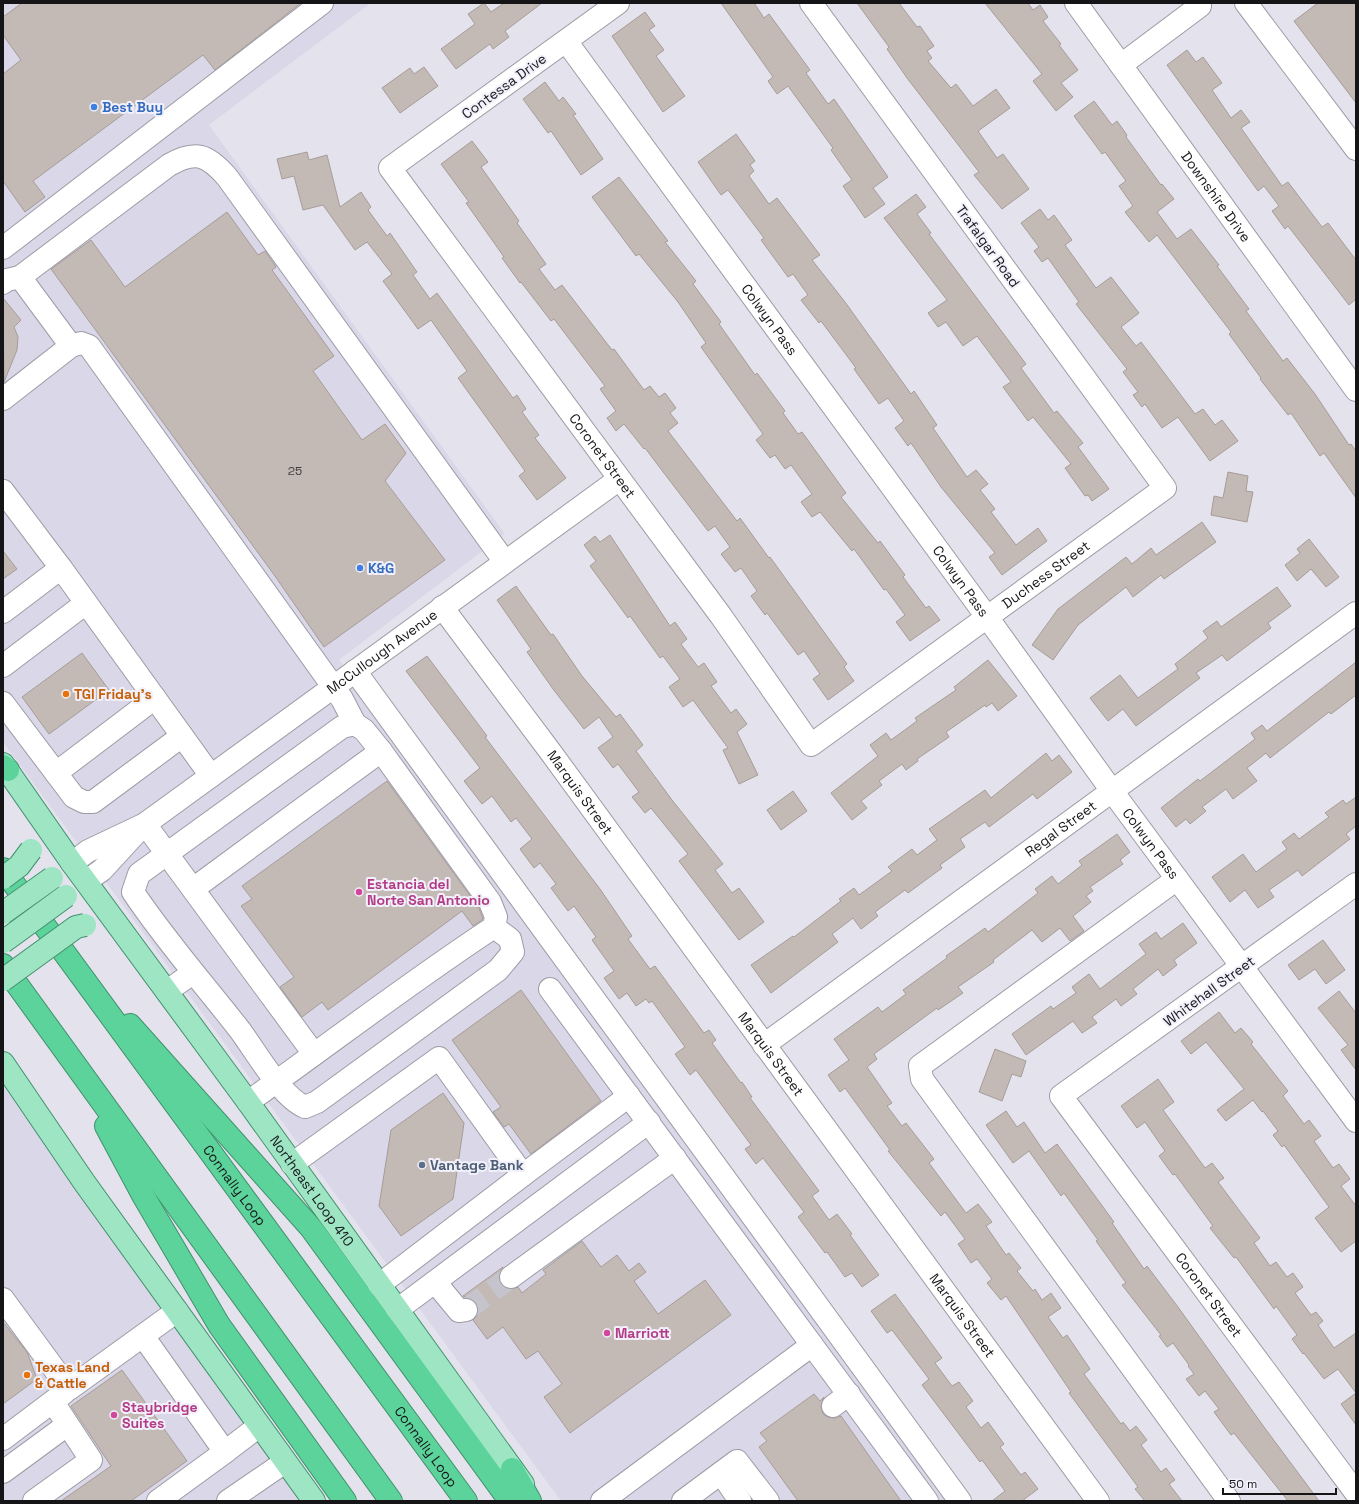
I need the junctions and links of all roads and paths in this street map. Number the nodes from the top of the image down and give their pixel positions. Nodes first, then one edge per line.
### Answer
1 (322, 3) edge
2 (618, 3) edge
3 (811, 3) edge
4 (1076, 3) edge
5 (1246, 3) edge
6 (1266, 3) edge
7 (1200, 6) dead end
8 (1267, 31) junction
9 (566, 41) junction
10 (1121, 65) junction
11 (1356, 149) edge
12 (390, 168) joint
13 (3, 248) edge
14 (12, 280) edge
15 (71, 346) junction
16 (1356, 390) edge
17 (3, 399) edge
18 (618, 480) junction
19 (1165, 488) joint
20 (6, 500) edge
21 (505, 562) junction
22 (61, 568) junction
23 (86, 603) junction
24 (442, 608) junction
25 (3, 612) edge
26 (1356, 613) edge
27 (987, 617) junction
28 (3, 666) edge
29 (355, 671) junction
30 (333, 687) junction
31 (155, 698) junction
32 (3, 703) edge
33 (355, 724) junction
34 (182, 736) junction
35 (811, 745) joint
36 (381, 751) junction
37 (5, 767) edge
38 (56, 773) junction
39 (211, 776) junction
40 (1112, 792) junction
41 (28, 800) junction
42 (145, 824) junction
43 (167, 853) junction
44 (72, 863) junction
45 (3, 869) edge
46 (3, 878) edge
47 (1177, 879) junction
48 (86, 881) junction
49 (1356, 884) edge
50 (193, 889) junction
51 (3, 914) edge
52 (494, 927) junction
53 (130, 941) junction
54 (3, 942) edge
55 (3, 965) edge
56 (1242, 967) junction
57 (193, 973) junction
58 (80, 977) junction
59 (3, 980) edge
60 (550, 989) dead end
61 (167, 991) junction
62 (764, 1045) junction
63 (65, 1051) junction
64 (314, 1054) junction
65 (6, 1073) edge
66 (277, 1082) junction
67 (629, 1096) junction
68 (1061, 1096) joint
69 (248, 1102) junction
70 (1356, 1121) edge
71 (649, 1122) junction
72 (675, 1158) junction
73 (292, 1164) junction
74 (523, 1175) junction
75 (511, 1277) tunnel mouth
76 (435, 1282) junction
77 (379, 1285) junction
78 (3, 1299) edge
79 (397, 1310) junction
80 (466, 1310) dead end
81 (177, 1311) junction
82 (143, 1336) junction
83 (812, 1345) junction
84 (61, 1396) junction
85 (67, 1425) junction
86 (259, 1426) junction
87 (3, 1440) edge
88 (225, 1452) junction
89 (285, 1462) junction
90 (512, 1469) junction
91 (3, 1472) edge
92 (721, 1473) junction
93 (1356, 1493) edge
94 (341, 1496) edge
95 (1090, 1498) edge
96 (34, 1501) edge
97 (158, 1501) edge
98 (228, 1501) edge
99 (314, 1501) edge
100 (391, 1501) edge
101 (466, 1501) edge
102 (510, 1501) edge
103 (530, 1501) edge
104 (536, 1501) edge
105 (602, 1501) edge
106 (683, 1501) edge
107 (740, 1501) edge
108 (768, 1501) edge
109 (928, 1501) edge
110 (960, 1501) edge
111 (1229, 1501) edge

1 - 13 street
2 - 9 street, Contessa Drive
3 - 19 street, Trafalgar Road
4 - 10 street, Downshire Drive
5 - 8 street
6 - 8 street
7 - 10 street
8 - 11 street
9 - 12 street, Contessa Drive
9 - 27 street, Colwyn Pass
10 - 16 street, Downshire Drive
12 - 18 street, Coronet Street
14 - 15 street
14 - 21 street
15 - 17 street
15 - 30 street
18 - 21 street, McCullough Avenue
18 - 35 street, Coronet Street
19 - 27 street, Duchess Street
20 - 22 street
21 - 24 street, McCullough Avenue
22 - 23 street
22 - 25 street
23 - 28 street
23 - 31 street
24 - 29 street, McCullough Avenue
24 - 62 street, Marquis Street
26 - 40 street, Regal Street
27 - 35 street, Duchess Street
27 - 40 street, Colwyn Pass
29 - 30 street, McCullough Avenue
29 - 110 street
30 - 33 street
30 - 39 street, McCullough Avenue
31 - 34 street
31 - 38 street
32 - 38 street
33 - 36 street
33 - 43 street
34 - 38 street
34 - 39 street
36 - 50 street
36 - 52 street
37 - 41 main road, Northeast Loop 410
39 - 42 street, McCullough Avenue
40 - 47 street, Colwyn Pass
40 - 62 street, Regal Street
41 - 44 main road, Northeast Loop 410
41 - 46 main road, bridge
42 - 43 street
42 - 44 street, McCullough Avenue
42 - 48 street, McCullough Avenue
43 - 50 street
43 - 57 street
44 - 48 main road, Northeast Loop 410
44 - 51 main road, McCullough Avenue, bridge
45 - 58 highway, Connally Loop
47 - 56 street, Colwyn Pass
47 - 111 street
48 - 53 main road, Northeast Loop 410
48 - 54 main road, McCullough Avenue, bridge
49 - 56 street, Whitehall Street
50 - 64 street
52 - 64 street
52 - 66 street
53 - 59 main road, bridge
53 - 61 main road, Northeast Loop 410
55 - 63 highway
56 - 68 street, Whitehall Street
56 - 70 street, Colwyn Pass
57 - 61 street
57 - 66 street
58 - 101 highway, Connally Loop
58 - 102 highway
60 - 67 street
61 - 69 main road, Northeast Loop 410
62 - 95 street, Marquis Street
63 - 94 highway
63 - 100 highway
64 - 66 street
65 - 81 main road
66 - 69 street
67 - 71 street
67 - 74 street
68 - 93 street, Coronet Street
69 - 73 main road, Northeast Loop 410
71 - 72 street
71 - 76 street
72 - 75 street
72 - 83 street
73 - 74 street
73 - 77 main road, Northeast Loop 410
74 - 77 street
76 - 79 street
76 - 80 street
77 - 79 main road, Northeast Loop 410
78 - 84 street
79 - 90 main road, Northeast Loop 410
81 - 82 street
81 - 86 main road
82 - 84 street
82 - 88 street
83 - 105 street
83 - 109 street
84 - 85 street
84 - 87 street
85 - 91 street
85 - 96 street
86 - 88 street
86 - 89 main road
88 - 97 street
89 - 98 street
89 - 99 main road
90 - 103 highway
90 - 104 main road, Northeast Loop 410
92 - 106 street
92 - 107 street
92 - 108 street

